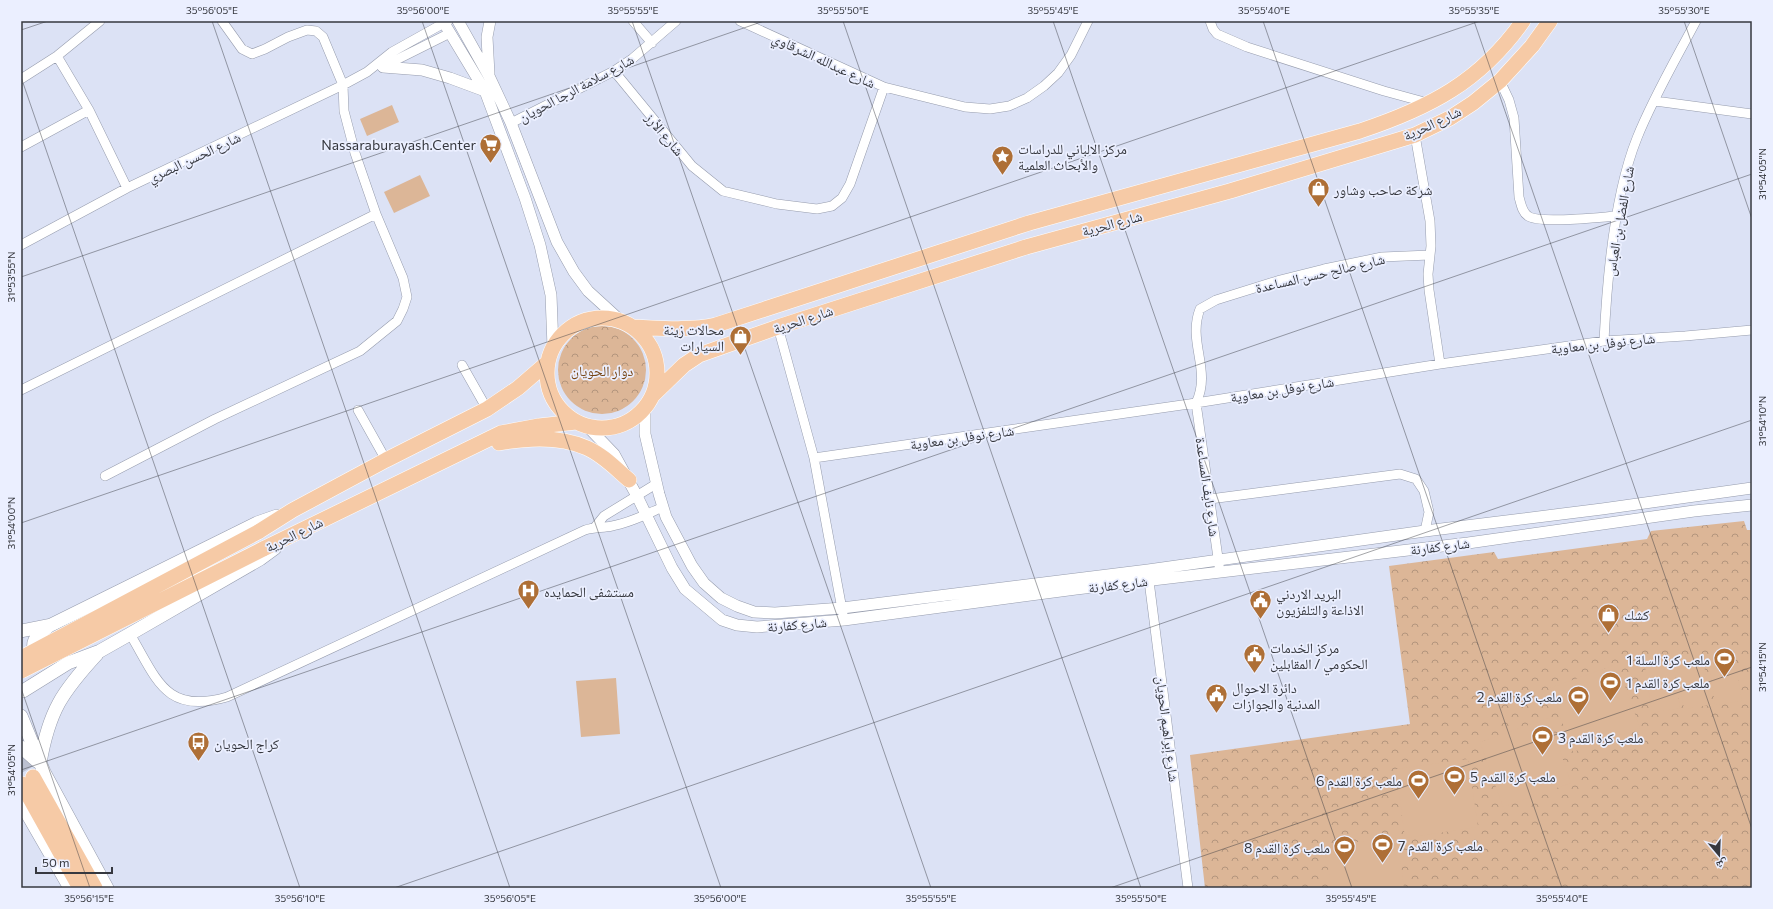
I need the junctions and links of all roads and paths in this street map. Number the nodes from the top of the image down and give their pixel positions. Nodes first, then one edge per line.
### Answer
1 (100, 21) edge
2 (222, 21) edge
3 (490, 21) edge
4 (634, 21) edge
5 (676, 21) edge
6 (740, 21) edge
7 (1088, 21) edge
8 (1210, 21) edge
9 (1523, 21) edge
10 (1550, 21) edge
11 (1696, 21) edge
12 (444, 22) edge
13 (462, 23) edge
14 (450, 33) junction
15 (652, 43) junction
16 (57, 56) junction
17 (383, 67) junction
18 (614, 71) junction
19 (367, 72) junction
20 (21, 78) edge
21 (490, 78) junction
22 (1500, 81) junction
23 (343, 86) junction
24 (884, 87) junction
25 (485, 91) junction
26 (1655, 101) junction
27 (1430, 104) junction
28 (90, 110) junction
29 (1752, 114) edge
30 (511, 123) junction
31 (1415, 135) junction
32 (21, 147) edge
33 (127, 188) junction
34 (724, 191) joint
35 (376, 214) junction
36 (1617, 216) junction
37 (21, 244) edge
38 (1430, 255) junction
39 (628, 325) junction
40 (778, 327) junction
41 (1752, 330) edge
42 (1604, 340) junction
43 (553, 347) junction
44 (547, 363) junction
45 (1440, 364) junction
46 (462, 365) dead end
47 (21, 390) edge
48 (653, 395) junction
49 (1196, 403) junction
50 (645, 408) junction
51 (487, 409) junction
52 (358, 410) dead end
53 (582, 424) junction
54 (465, 451) junction
55 (814, 458) junction
56 (386, 460) junction
57 (105, 476) dead end
58 (629, 480) junction
59 (656, 484) junction
60 (1752, 488) edge
61 (637, 496) junction
62 (1210, 499) junction
63 (1752, 505) edge
64 (663, 507) junction
65 (293, 510) junction
66 (646, 514) junction
67 (595, 526) junction
68 (301, 530) junction
69 (1425, 531) junction
70 (1218, 560) junction
71 (1220, 572) junction
72 (1149, 575) junction
73 (842, 608) junction
74 (844, 620) junction
75 (51, 625) junction
76 (21, 631) edge
77 (130, 634) junction
78 (100, 650) junction
79 (21, 658) edge
80 (68, 663) junction
81 (21, 664) edge
82 (21, 671) edge
83 (22, 693) edge
84 (21, 716) edge
85 (21, 747) edge
86 (40, 763) junction
87 (21, 803) edge
88 (70, 888) edge
89 (80, 888) edge
90 (95, 888) edge
91 (107, 888) edge
92 (1188, 888) edge

1 - 16 street
2 - 23 street
3 - 21 street
4 - 15 street
5 - 15 street, شارع سلامة الرجا الحويان
6 - 24 street, شارع عبدالله الشرقاوي
7 - 24 street
8 - 27 street
9 - 27 highway, شارع الحرية
10 - 22 highway, شارع الحرية
11 - 26 street, شارع الفضل بن العباس
12 - 14 street
12 - 19 street, شارع الحسن البصري
13 - 14 street, شارع الحسن البصري
13 - 21 street
14 - 17 street, شارع الحسن البصري
14 - 25 street
15 - 18 street, شارع سلامة الرجا الحويان
16 - 20 street
16 - 28 street
17 - 19 street, شارع الحسن البصري
17 - 25 street
18 - 30 street, شارع سلامة الرجا الحويان
18 - 34 street, شارع الأرز
19 - 23 street, شارع الحسن البصري
21 - 30 street
22 - 31 highway, شارع الحرية
22 - 36 street
23 - 33 street, شارع الحسن البصري
23 - 35 street
24 - 34 street, شارع عبدالله الشرقاوي
25 - 43 street
26 - 29 street
26 - 36 street, شارع الفضل بن العباس
27 - 39 highway, شارع الحرية
28 - 32 street
28 - 33 street
30 - 39 street
31 - 38 street
31 - 40 highway, شارع الحرية
33 - 37 street, شارع الحسن البصري
35 - 47 street
35 - 57 street
36 - 42 street, شارع الفضل بن العباس
38 - 45 street
38 - 49 street, شارع صالح حسن المساعدة
39 - 43 highway
39 - 48 highway
40 - 48 highway, شارع الحرية
40 - 55 street
41 - 42 street, شارع نوفل بن معاوية
42 - 45 street, شارع نوفل بن معاوية
43 - 44 highway
44 - 51 highway, شارع الحرية
44 - 53 highway
45 - 49 street, شارع نوفل بن معاوية
46 - 51 street
48 - 50 highway
49 - 55 street, شارع نوفل بن معاوية
49 - 62 street, شارع نايف المساعدة
50 - 53 highway
50 - 59 street, شارع كفارنة
51 - 56 highway, شارع الحرية
52 - 56 street
53 - 54 highway, شارع الحرية
53 - 58 street, شارع كفارنة
54 - 58 highway
54 - 68 highway, شارع الحرية
55 - 73 street
56 - 65 highway, شارع الحرية
58 - 61 street, شارع كفارنة
59 - 61 street
59 - 64 street, شارع كفارنة
60 - 69 street, شارع كفارنة
61 - 66 street, شارع كفارنة
61 - 67 street
62 - 69 street
62 - 70 street, شارع نايف المساعدة
63 - 71 street, شارع كفارنة
64 - 66 street
64 - 73 street, شارع كفارنة
65 - 75 main road
65 - 79 highway, شارع الحرية, bridge
66 - 67 street
66 - 74 street, شارع كفارنة
67 - 77 street
68 - 77 main road
68 - 82 highway, شارع الحرية, bridge
69 - 70 street, شارع كفارنة
70 - 71 street, شارع نايف المساعدة
70 - 72 street, شارع كفارنة
71 - 72 street, شارع كفارنة
72 - 73 street, شارع كفارنة
72 - 74 street, شارع كفارنة
72 - 92 street, شارع إبراهيم الحويان
73 - 74 street
75 - 76 main road
75 - 80 main road
77 - 78 main road
78 - 80 main road
78 - 86 main road
80 - 83 main road
81 - 83 main road
84 - 86 main road
85 - 86 main road
86 - 91 main road
87 - 88 main road
89 - 90 highway

